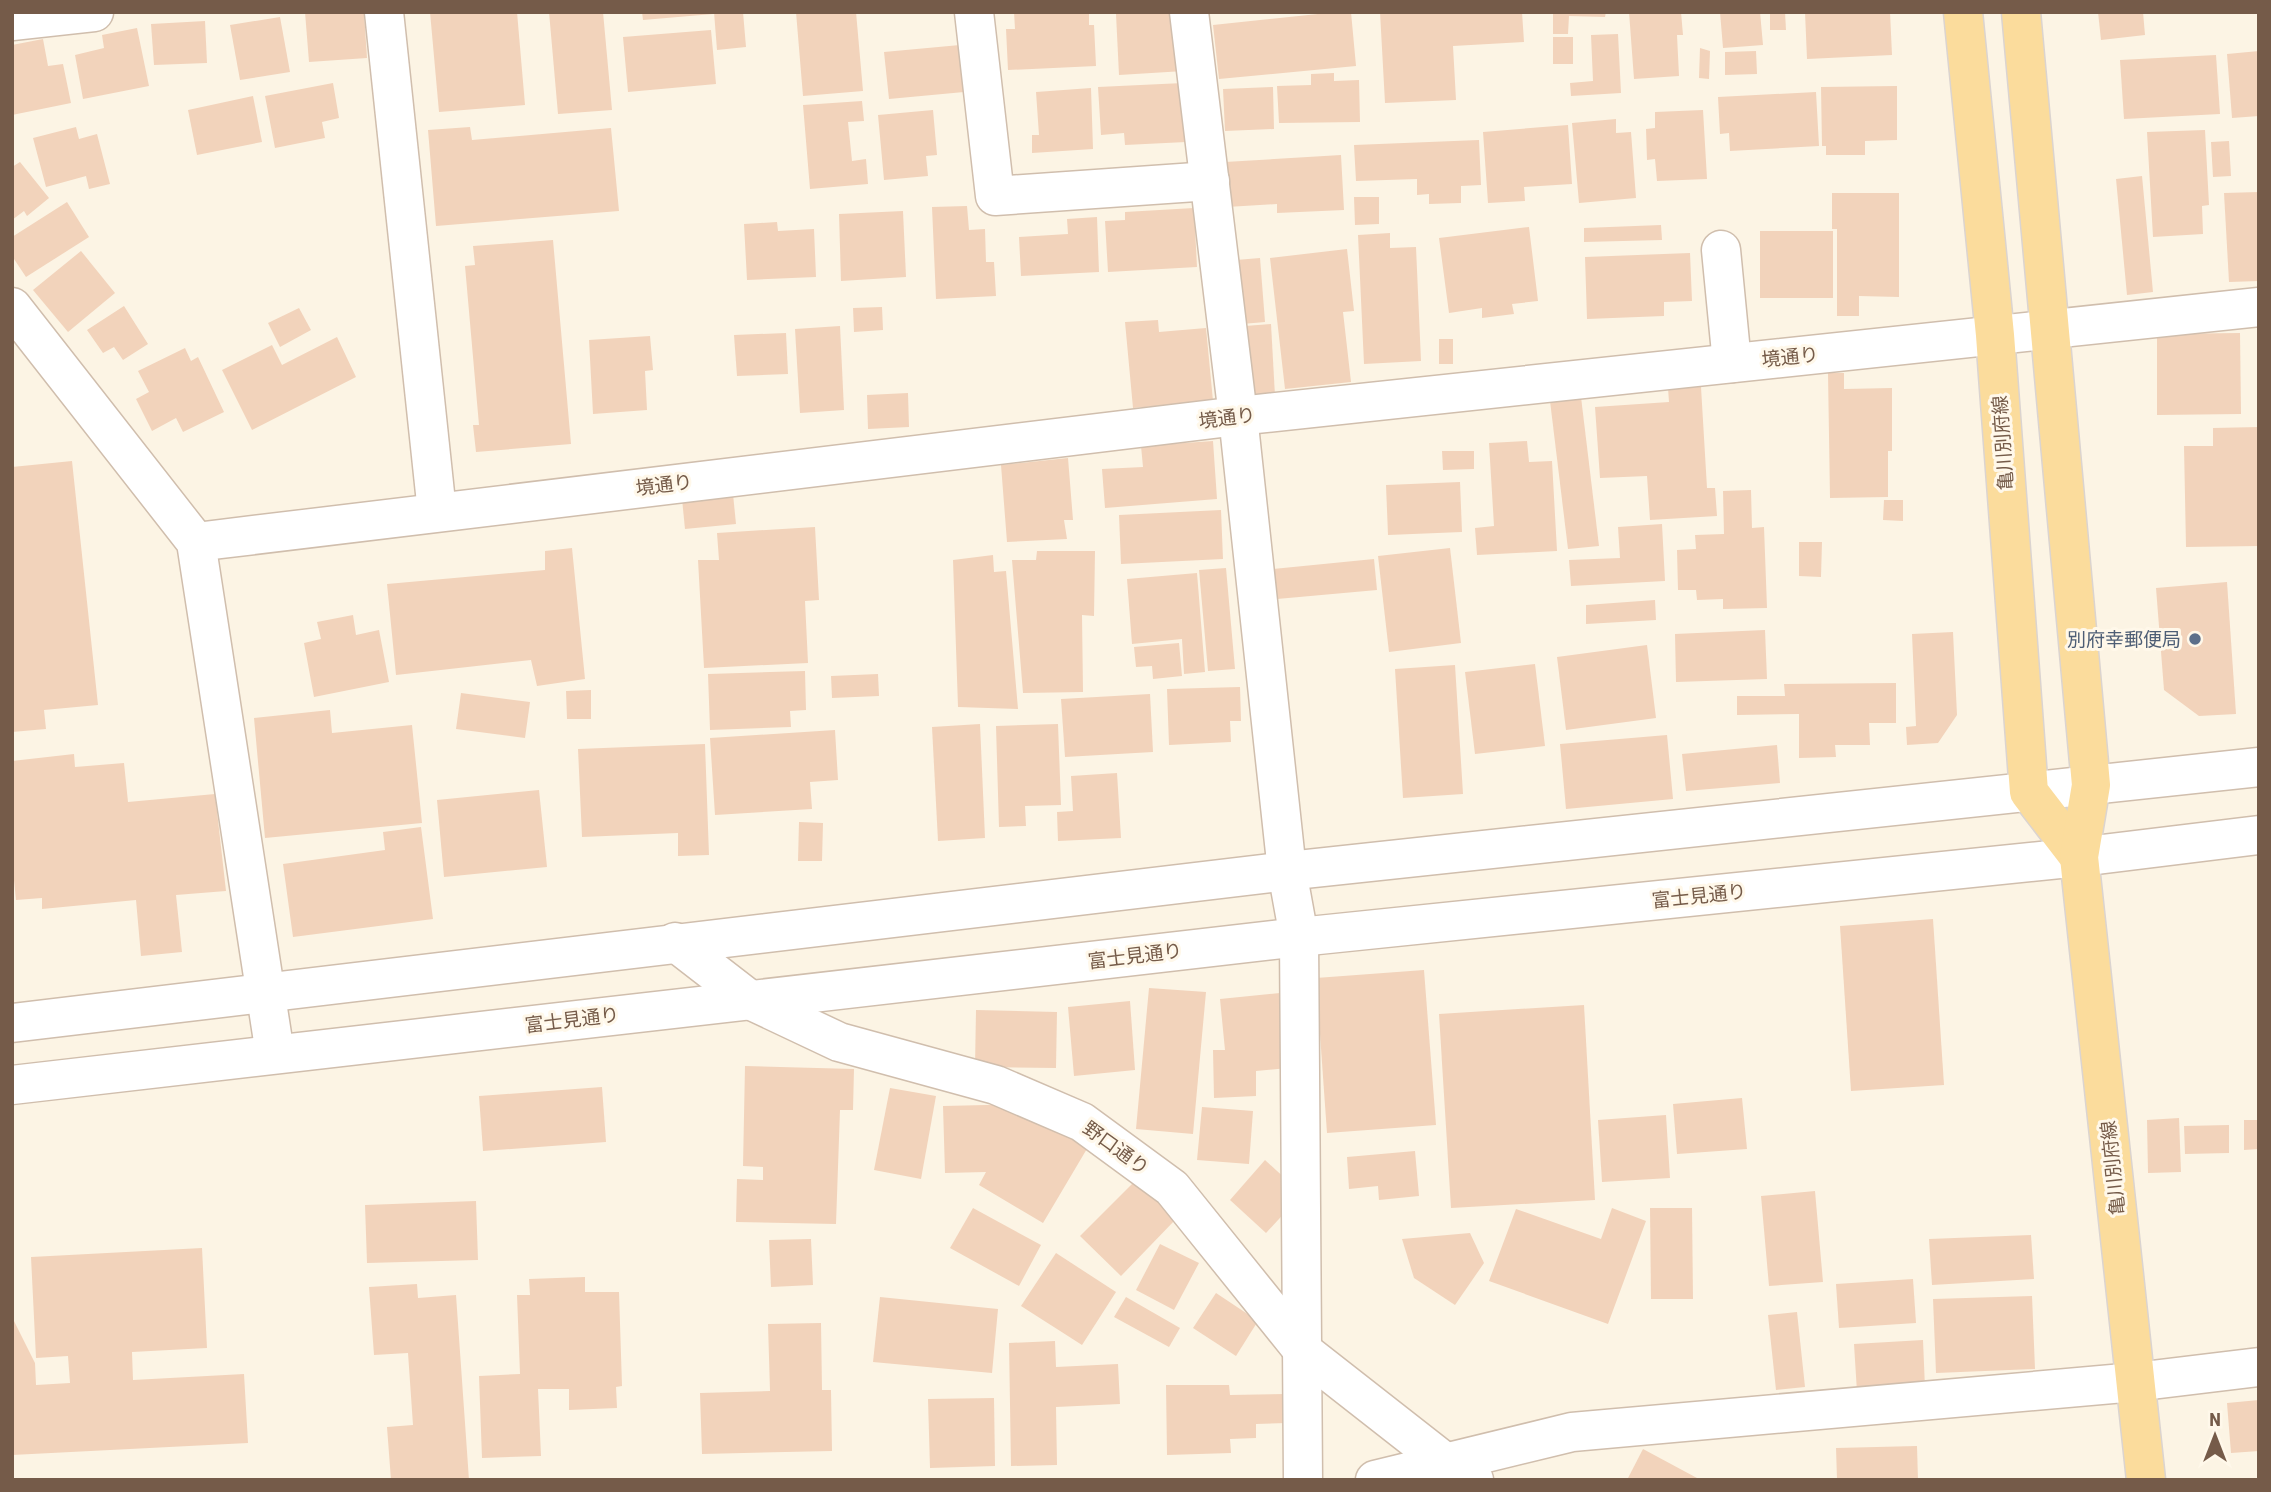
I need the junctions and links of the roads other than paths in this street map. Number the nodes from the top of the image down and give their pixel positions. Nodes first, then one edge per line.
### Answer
1 (94, 12) edge
2 (384, 12) edge
3 (974, 12) edge
4 (1189, 12) edge
5 (1963, 12) edge
6 (2021, 12) edge
7 (12, 21) edge
8 (1210, 181) junction
9 (1721, 250) dead end
10 (12, 307) edge
11 (2259, 307) edge
12 (2051, 330) junction
13 (1995, 335) junction
14 (1732, 363) junction
15 (1238, 416) junction
16 (437, 512) junction
17 (196, 542) junction
18 (2259, 768) edge
19 (2091, 785) junction
20 (2029, 792) junction
21 (2259, 835) edge
22 (2079, 857) junction
23 (1287, 871) junction
24 (1299, 937) junction
25 (675, 942) junction
26 (265, 994) junction
27 (750, 1000) junction
28 (12, 1023) edge
29 (275, 1054) junction
30 (12, 1084) edge
31 (1304, 1352) junction
32 (2259, 1367) edge
33 (2136, 1382) junction
34 (1460, 1472) edge
35 (1303, 1480) edge
36 (1376, 1480) edge
37 (2146, 1480) edge

1 - 7 street
2 - 16 street
3 - 8 street
4 - 8 street
5 - 13 main road, 亀川別府線
6 - 12 main road, 亀川別府線
8 - 15 street
9 - 14 street
10 - 17 street
11 - 12 street, 境通り
12 - 13 street, 境通り
12 - 19 main road, 亀川別府線
13 - 14 street, 境通り
13 - 20 main road, 亀川別府線
14 - 15 street, 境通り
15 - 16 street, 境通り
15 - 23 street
16 - 17 street, 境通り
17 - 26 street
18 - 19 street
19 - 20 street
19 - 22 main road, 亀川別府線
20 - 22 main road
20 - 23 street
21 - 22 street, 富士見通り
22 - 24 street, 富士見通り
22 - 33 main road, 亀川別府線
23 - 24 street
23 - 25 street
24 - 27 street, 富士見通り
24 - 31 street
25 - 26 street
25 - 27 street, 野口通り
26 - 28 street
26 - 29 street
27 - 29 street, 富士見通り
27 - 31 street, 野口通り
29 - 30 street, 富士見通り
31 - 34 street, 野口通り
31 - 35 street
32 - 33 street
33 - 34 street
33 - 37 main road, 亀川別府線
34 - 36 street

